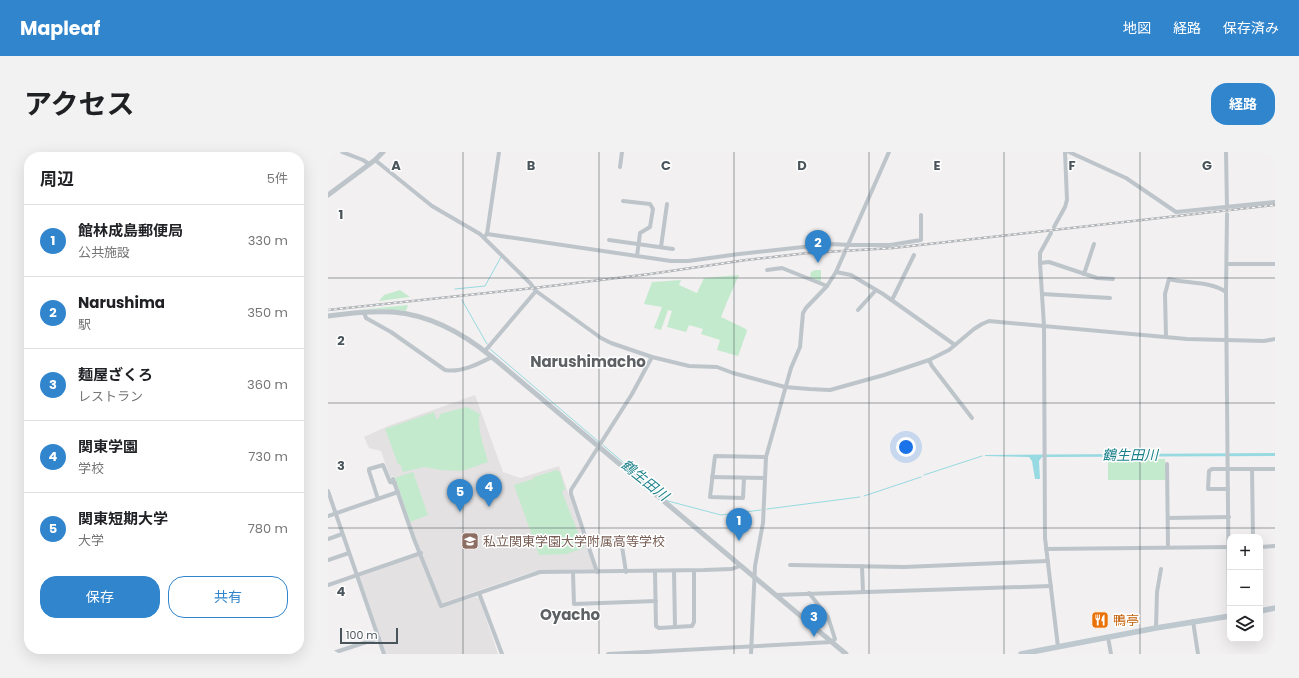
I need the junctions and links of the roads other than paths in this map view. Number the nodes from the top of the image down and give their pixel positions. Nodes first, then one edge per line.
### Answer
1 (342, 152) edge
2 (383, 152) edge
3 (499, 152) edge
4 (622, 152) edge
5 (890, 152) edge
6 (1065, 152) edge
7 (1069, 152) edge
8 (1226, 152) edge
9 (375, 160) junction
10 (369, 164) junction
11 (620, 167) dead end
12 (328, 195) edge
13 (623, 201) dead end
14 (1275, 202) edge
15 (667, 204) dead end
16 (1227, 207) junction
17 (1227, 214) dead end
18 (921, 215) dead end
19 (1054, 227) dead end
20 (1051, 234) dead end
21 (486, 236) junction
22 (609, 240) dead end
23 (638, 244) junction
24 (848, 244) junction
25 (1094, 244) dead end
26 (660, 247) junction
27 (673, 249) dead end
28 (914, 255) dead end
29 (637, 256) junction
30 (1040, 263) junction
31 (1227, 264) junction
32 (1275, 264) edge
33 (766, 270) dead end
34 (836, 272) junction
35 (1084, 274) junction
36 (1113, 279) dead end
37 (826, 286) junction
38 (876, 290) junction
39 (536, 291) junction
40 (1226, 292) junction
41 (1042, 294) junction
42 (1110, 298) dead end
43 (892, 300) junction
44 (858, 310) dead end
45 (364, 312) junction
46 (328, 316) edge
47 (1044, 326) junction
48 (1166, 337) junction
49 (1227, 340) junction
50 (1275, 340) edge
51 (955, 345) junction
52 (485, 351) junction
53 (492, 357) junction
54 (652, 357) junction
55 (929, 360) junction
56 (785, 387) junction
57 (972, 418) dead end
58 (599, 446) junction
59 (766, 457) junction
60 (1167, 464) dead end
61 (1228, 469) junction
62 (1252, 469) junction
63 (1275, 469) edge
64 (712, 477) junction
65 (744, 478) junction
66 (765, 478) junction
67 (1228, 489) junction
68 (328, 491) edge
69 (398, 492) junction
70 (378, 499) junction
71 (336, 514) junction
72 (328, 516) edge
73 (1229, 517) junction
74 (1168, 518) junction
75 (342, 534) junction
76 (1229, 534) edge
77 (1253, 534) edge
78 (328, 539) edge
79 (587, 544) junction
80 (1275, 546) edge
81 (1168, 547) junction
82 (1227, 547) edge
83 (1263, 547) edge
84 (1046, 549) junction
85 (349, 553) junction
86 (421, 553) junction
87 (328, 560) edge
88 (1048, 561) junction
89 (790, 565) dead end
90 (740, 566) junction
91 (862, 566) junction
92 (1161, 569) dead end
93 (1229, 570) edge
94 (674, 571) junction
95 (694, 571) junction
96 (573, 572) junction
97 (597, 572) junction
98 (626, 572) junction
99 (655, 572) junction
100 (356, 575) junction
101 (754, 577) junction
102 (328, 585) edge
103 (1051, 586) junction
104 (862, 592) junction
105 (479, 593) junction
106 (809, 593) junction
107 (774, 595) junction
108 (656, 601) junction
109 (1230, 606) edge
110 (1275, 608) edge
111 (1263, 610) edge
112 (1227, 616) edge
113 (1194, 622) junction
114 (675, 627) junction
115 (1156, 628) junction
116 (1108, 637) junction
117 (378, 638) junction
118 (832, 642) junction
119 (751, 647) junction
120 (1058, 647) junction
121 (1275, 651) edge
122 (330, 654) edge
123 (384, 654) edge
124 (502, 654) edge
125 (608, 654) edge
126 (751, 654) edge
127 (846, 654) edge
128 (1021, 654) edge
129 (1111, 654) edge
130 (1198, 654) edge
131 (1267, 654) edge

1 - 10 street
2 - 9 street
3 - 21 street
4 - 11 street
5 - 24 street
6 - 19 street
7 - 16 street
8 - 16 street
9 - 10 street
9 - 21 street
10 - 12 street
13 - 23 street
14 - 16 street
15 - 26 street
17 - 31 street
18 - 24 street
20 - 30 street
21 - 29 street
21 - 39 street
22 - 23 street
23 - 26 street
23 - 29 street
24 - 29 street
24 - 34 street
25 - 35 street
26 - 27 street
28 - 43 street
30 - 35 street
30 - 41 street
31 - 32 street
31 - 40 street
33 - 37 street
34 - 37 street
34 - 38 street
35 - 36 street
37 - 56 street
38 - 43 street
38 - 44 street
39 - 52 street
39 - 54 street
40 - 48 street
40 - 49 street
41 - 42 street
41 - 47 street
43 - 51 street
45 - 46 street
45 - 52 street
45 - 53 street
47 - 48 street
47 - 51 street
47 - 84 street
48 - 49 street
49 - 50 street
49 - 61 street
51 - 55 street
52 - 53 street
53 - 58 street
54 - 56 street
54 - 58 street
55 - 56 street
55 - 57 street
56 - 59 street
58 - 79 street
58 - 90 street
59 - 64 street
59 - 66 street
60 - 74 street
61 - 62 street
61 - 67 street
61 - 67 street
62 - 63 street
62 - 77 street
64 - 65 street
64 - 65 street
65 - 66 street
66 - 101 street
67 - 73 street
68 - 71 street
69 - 70 street
69 - 70 street
69 - 86 street
70 - 71 street
71 - 72 street
71 - 75 street
73 - 74 street
73 - 76 street
74 - 81 street
75 - 78 street
75 - 85 street
79 - 97 street
79 - 98 street
80 - 83 street
81 - 82 street
81 - 84 street
84 - 88 street
85 - 87 street
85 - 100 street
86 - 100 street
86 - 105 street
88 - 91 street
88 - 103 street
89 - 91 street
90 - 95 street
90 - 101 street
91 - 104 street
92 - 115 street
93 - 109 street
94 - 95 street
94 - 99 street
94 - 114 street
95 - 114 street
96 - 97 street
96 - 105 street
96 - 108 street
97 - 98 street
98 - 99 street
99 - 108 street
100 - 102 street
100 - 117 street
101 - 107 street
101 - 119 street
103 - 104 street
103 - 120 street
104 - 106 street
105 - 124 street
106 - 107 street
106 - 118 street
107 - 118 street
108 - 114 street
110 - 111 main road
112 - 113 main road
113 - 115 main road
113 - 130 street
115 - 116 main road
116 - 120 main road
116 - 129 street
117 - 122 street
117 - 123 street
118 - 119 street
118 - 127 street
119 - 125 street
119 - 126 street
120 - 128 main road
121 - 131 street

